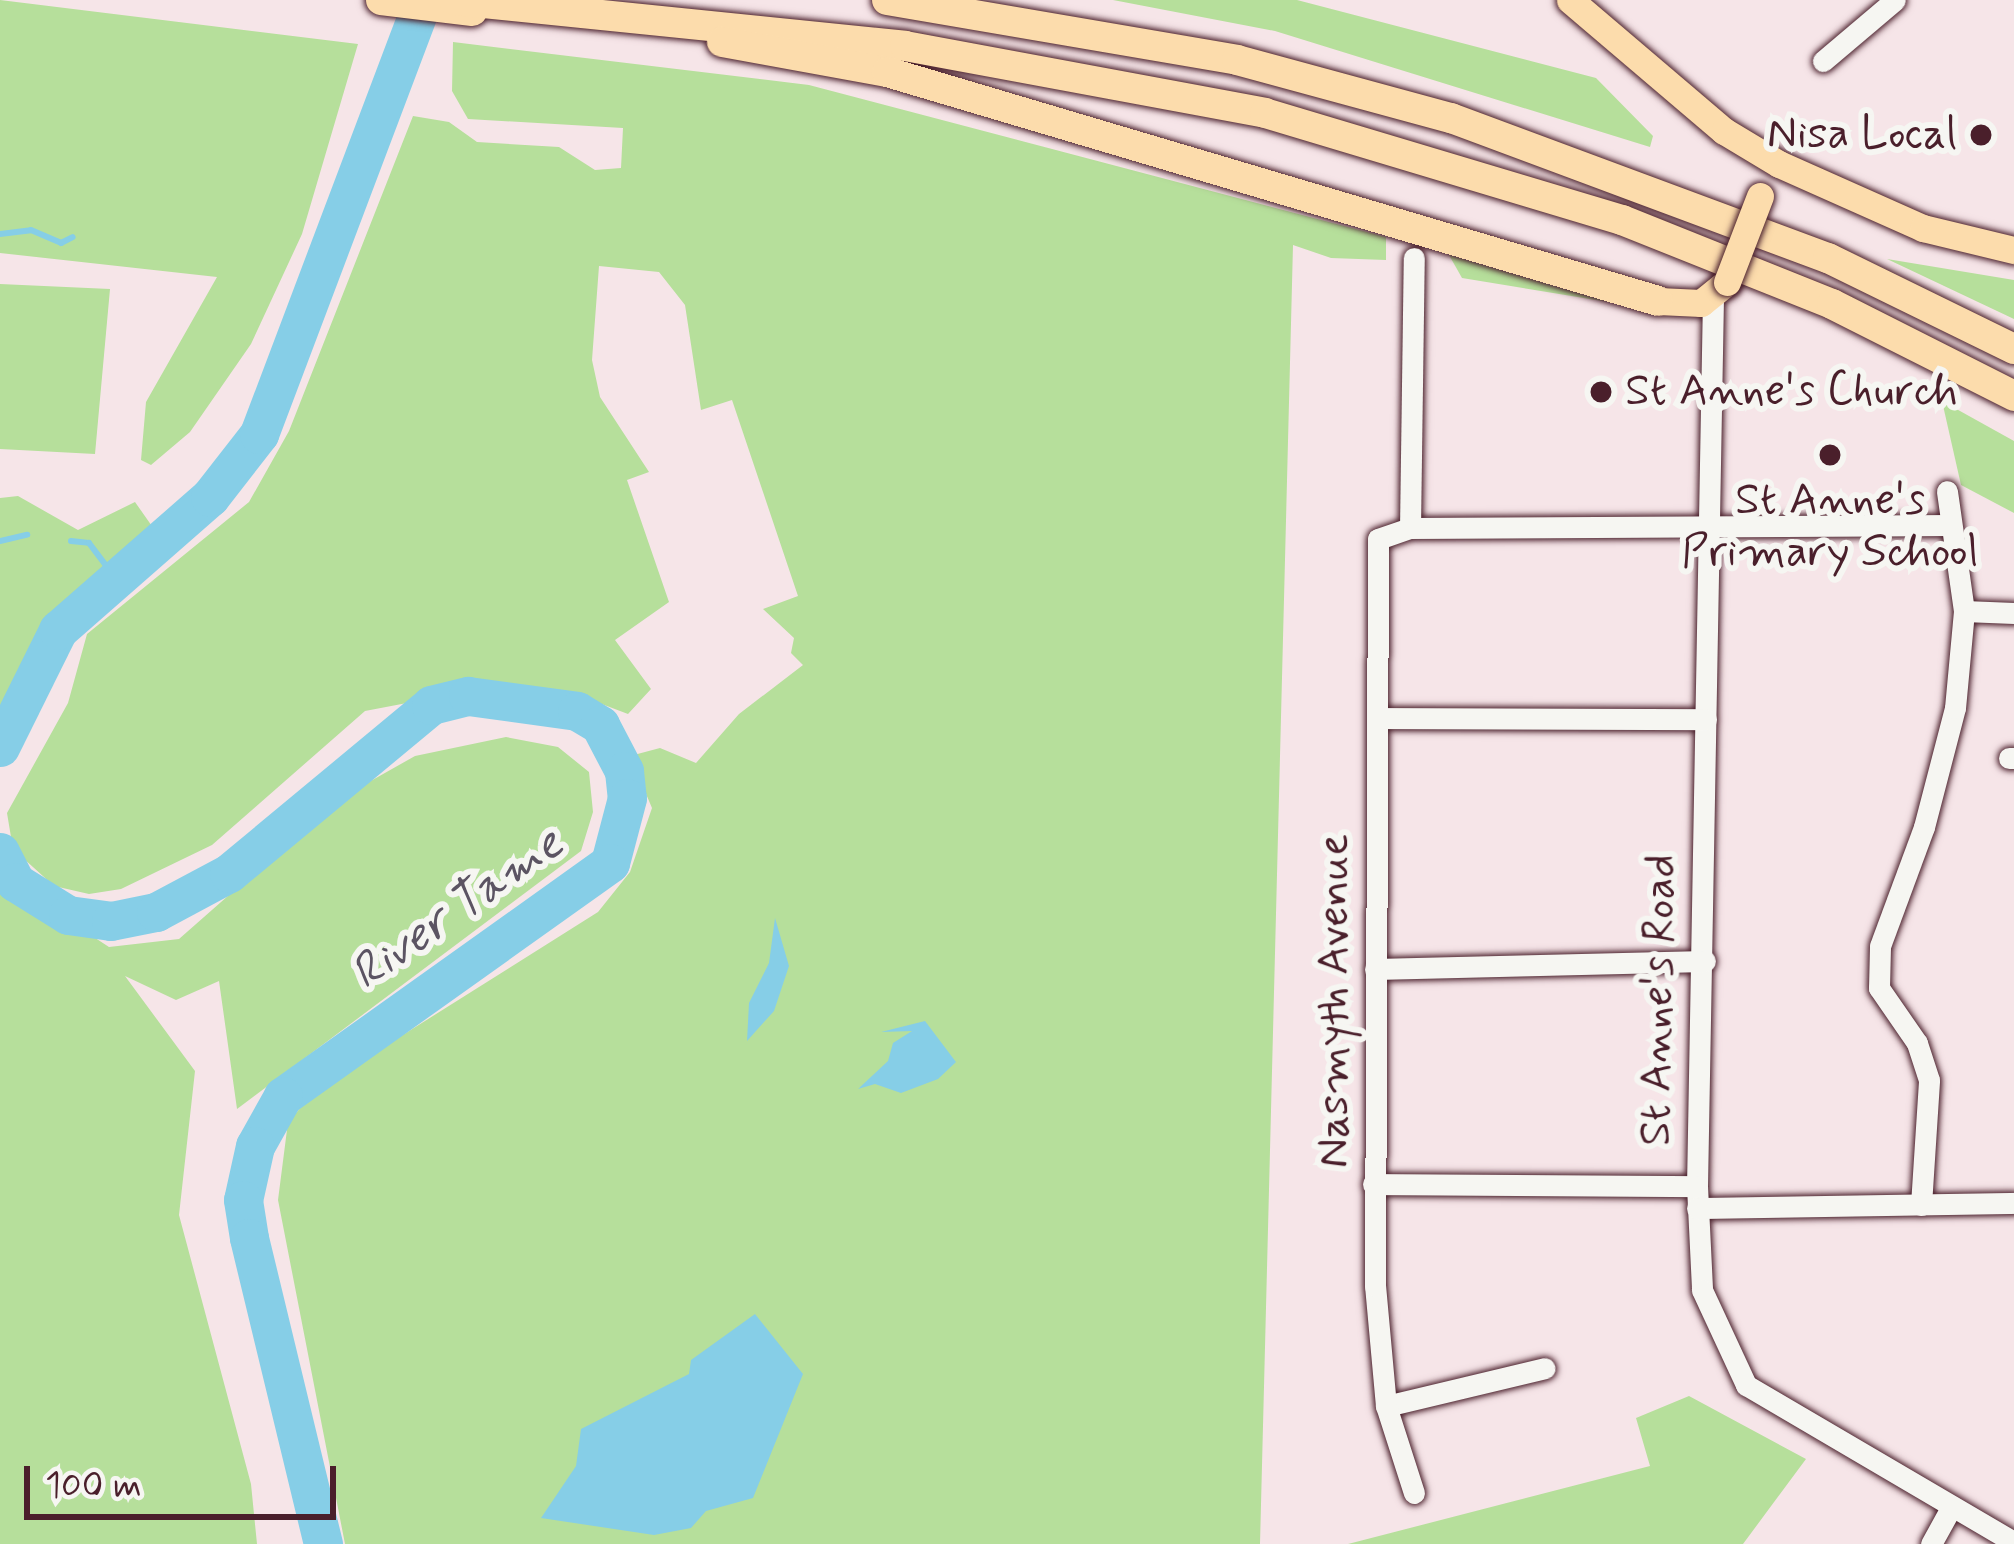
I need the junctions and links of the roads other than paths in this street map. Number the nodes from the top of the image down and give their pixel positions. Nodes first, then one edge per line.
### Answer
1 (380, 0) edge
2 (454, 0) edge
3 (887, 0) edge
4 (1570, 0) edge
5 (1895, 0) edge
6 (723, 33) junction
7 (1822, 62) dead end
8 (1778, 164) junction
9 (2014, 250) edge
10 (1414, 259) dead end
11 (1720, 290) junction
12 (1658, 301) joint
13 (2014, 350) edge
14 (2014, 397) edge
15 (1947, 491) dead end
16 (1951, 525) junction
17 (1410, 528) junction
18 (1711, 529) junction
19 (1964, 611) junction
20 (2014, 613) edge
21 (1377, 718) junction
22 (1706, 718) junction
23 (1705, 961) junction
24 (1375, 969) junction
25 (1372, 1184) junction
26 (1697, 1197) junction
27 (2014, 1203) edge
28 (1921, 1205) junction
29 (1545, 1368) dead end
30 (1386, 1406) junction
31 (1414, 1493) dead end
32 (1952, 1506) junction
33 (2014, 1511) edge
34 (2007, 1538) edge
35 (1930, 1544) edge

1 - 6 highway
2 - 6 highway
3 - 13 highway
4 - 8 main road
5 - 7 street
6 - 12 highway
6 - 14 highway
8 - 9 main road
8 - 11 main road, St Anne's Road, bridge
10 - 17 street
11 - 12 main road
11 - 18 street, St Anne's Road
15 - 16 street
16 - 18 street
16 - 19 street
17 - 18 street
17 - 21 street, Nasmyth Avenue
18 - 22 street, St Anne's Road
19 - 20 street
19 - 28 street
21 - 22 street
21 - 24 street, Nasmyth Avenue
22 - 23 street, St Anne's Road
23 - 24 street
23 - 26 street, St Anne's Road
24 - 25 street, Nasmyth Avenue
25 - 26 street
25 - 30 street, Nasmyth Avenue
26 - 28 street
26 - 32 street, St Anne's Road
27 - 28 street
29 - 30 street
30 - 31 street, Nasmyth Avenue
32 - 34 street, St Anne's Road
32 - 35 street
33 - 34 street

